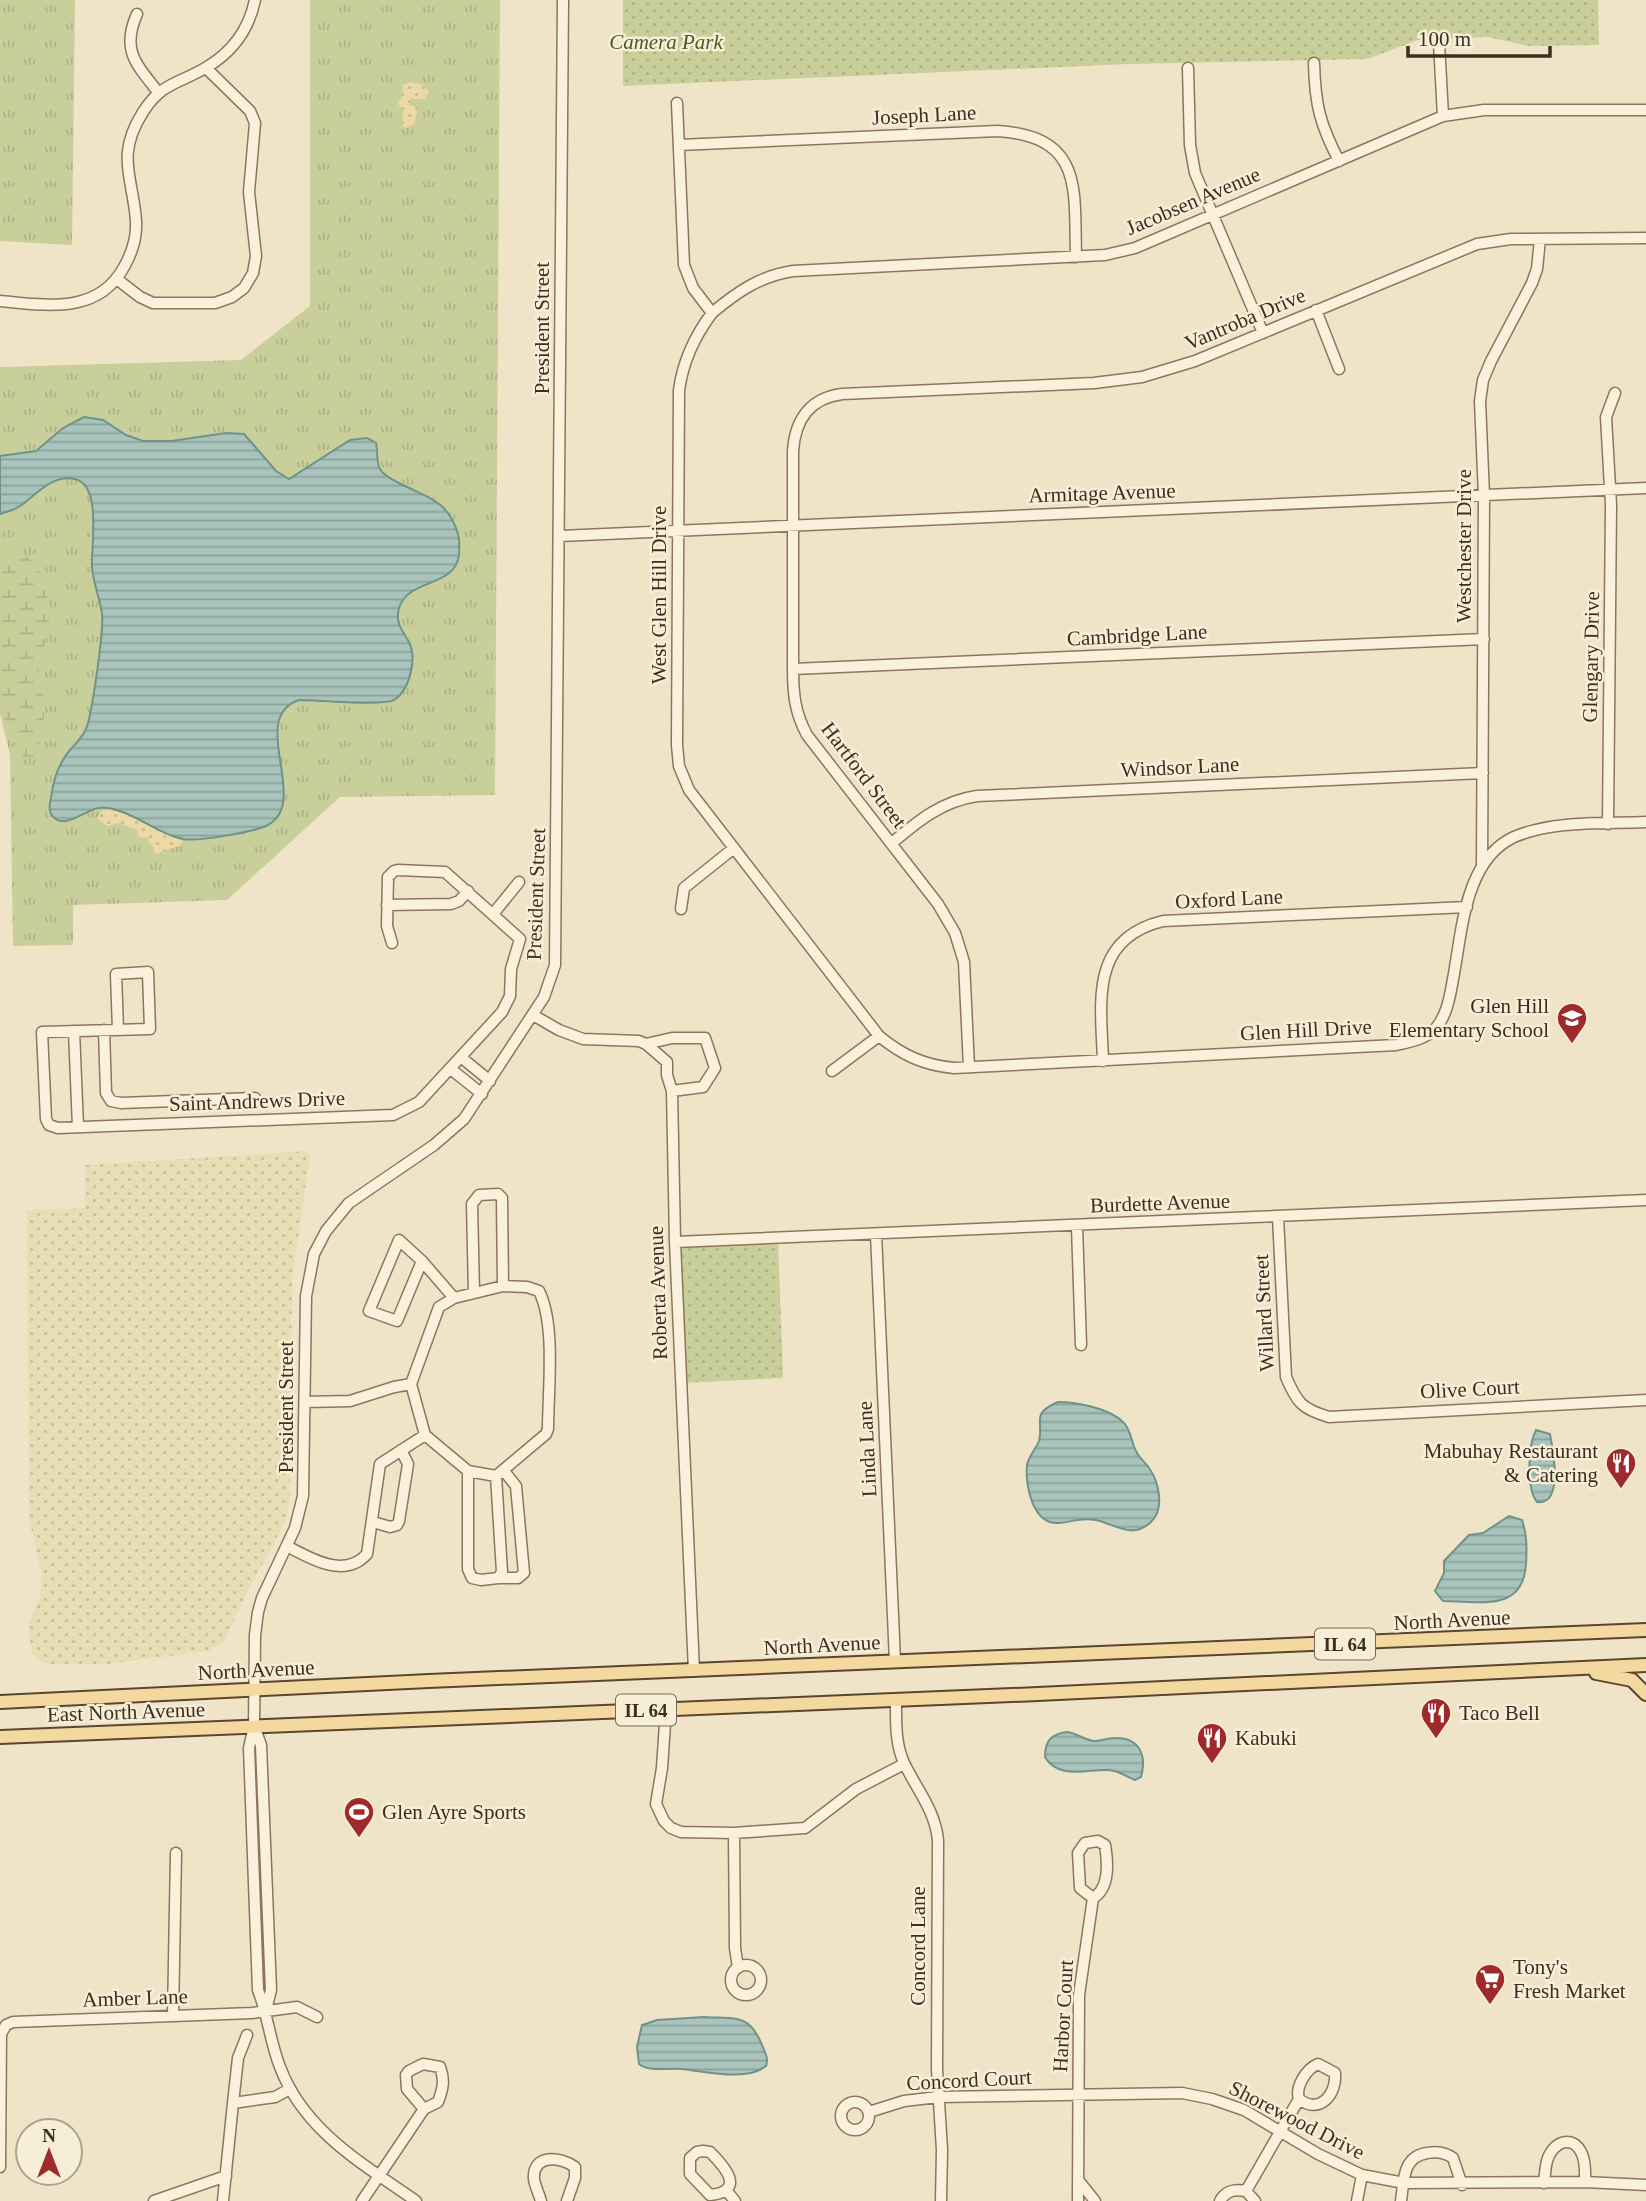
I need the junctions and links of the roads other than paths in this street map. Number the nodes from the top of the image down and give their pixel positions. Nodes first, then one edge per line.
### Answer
1 (255, 0) edge
2 (563, 0) edge
3 (137, 14) dead end
4 (1439, 43) dead end
5 (1314, 63) dead end
6 (206, 68) junction
7 (1188, 68) dead end
8 (158, 92) junction
9 (677, 103) dead end
10 (1646, 110) edge
11 (1443, 116) junction
12 (679, 145) junction
13 (1339, 160) junction
14 (1211, 215) junction
15 (1646, 238) edge
16 (1540, 239) junction
17 (1076, 257) junction
18 (118, 280) junction
19 (0, 301) edge
20 (1317, 310) junction
21 (712, 313) junction
22 (1263, 333) junction
23 (1339, 369) dead end
24 (1615, 393) dead end
25 (848, 394) joint
26 (1646, 488) edge
27 (1610, 490) junction
28 (1484, 496) junction
29 (793, 526) junction
30 (678, 531) junction
31 (559, 536) junction
32 (1484, 639) junction
33 (793, 669) junction
34 (1483, 773) junction
35 (1646, 822) edge
36 (1608, 824) junction
37 (892, 843) junction
38 (734, 848) junction
39 (1482, 866) junction
40 (519, 881) dead end
41 (468, 891) junction
42 (387, 905) junction
43 (1467, 907) junction
44 (681, 909) dead end
45 (493, 914) junction
46 (392, 943) dead end
47 (533, 1015) junction
48 (104, 1030) junction
49 (118, 1030) junction
50 (74, 1031) junction
51 (879, 1036) junction
52 (646, 1044) junction
53 (462, 1058) junction
54 (1103, 1061) junction
55 (969, 1067) junction
56 (452, 1070) junction
57 (832, 1071) dead end
58 (490, 1081) junction
59 (672, 1091) junction
60 (482, 1094) junction
61 (255, 1098) dead end
62 (78, 1127) junction
63 (1646, 1200) edge
64 (1278, 1217) junction
65 (1077, 1226) junction
66 (876, 1234) junction
67 (675, 1242) junction
68 (422, 1261) junction
69 (503, 1286) junction
70 (474, 1293) junction
71 (454, 1298) junction
72 (1081, 1345) dead end
73 (411, 1384) junction
74 (1646, 1400) edge
75 (305, 1402) junction
76 (1300, 1404) joint
77 (425, 1435) junction
78 (401, 1450) junction
79 (468, 1471) junction
80 (500, 1474) junction
81 (373, 1522) junction
82 (287, 1546) junction
83 (498, 1578) junction
84 (1646, 1630) edge
85 (895, 1661) junction
86 (1646, 1665) edge
87 (1564, 1669) junction
88 (694, 1671) junction
89 (254, 1690) junction
90 (1646, 1694) edge
91 (896, 1700) junction
92 (0, 1702) edge
93 (666, 1709) junction
94 (254, 1726) junction
95 (0, 1737) edge
96 (904, 1764) junction
97 (734, 1833) junction
98 (176, 1853) dead end
99 (1093, 1898) junction
100 (738, 1968) dead end
101 (266, 2011) junction
102 (173, 2017) junction
103 (317, 2017) dead end
104 (247, 2035) dead end
105 (290, 2089) junction
106 (1076, 2094) junction
107 (938, 2097) junction
108 (1299, 2099) junction
109 (233, 2103) junction
110 (424, 2109) junction
111 (869, 2112) dead end
112 (1279, 2132) junction
113 (0, 2167) edge
114 (379, 2175) junction
115 (1362, 2175) junction
116 (226, 2176) junction
117 (1079, 2180) junction
118 (1585, 2182) junction
119 (1404, 2183) junction
120 (1544, 2183) junction
121 (1462, 2185) junction
122 (1646, 2185) edge
123 (726, 2190) junction
124 (1246, 2191) junction
125 (153, 2201) edge
126 (223, 2201) edge
127 (362, 2201) edge
128 (416, 2201) edge
129 (541, 2201) edge
130 (567, 2201) edge
131 (735, 2201) edge
132 (941, 2201) edge
133 (1078, 2201) edge
134 (1095, 2201) edge
135 (1220, 2201) edge
136 (1255, 2201) edge
137 (1357, 2201) edge
138 (1401, 2201) edge

1 - 6 street
2 - 31 street, President Street
3 - 8 street
4 - 11 street
5 - 13 street
6 - 8 street
6 - 18 street
7 - 14 street
8 - 18 street
9 - 12 street
10 - 11 street, Jacobsen Avenue
11 - 13 street, Jacobsen Avenue
12 - 17 street, Joseph Lane
12 - 21 street
13 - 14 street, Jacobsen Avenue
14 - 17 street, Jacobsen Avenue
14 - 22 street
15 - 16 street, Vantroba Drive
16 - 20 street, Vantroba Drive
16 - 28 street, Westchester Drive
17 - 21 street, Jacobsen Avenue
18 - 19 street
20 - 22 street, Vantroba Drive
20 - 23 street
21 - 30 street, West Glen Hill Drive
22 - 25 street, Vantroba Drive
24 - 27 street, Glengary Drive
25 - 29 street, Hartford Street
26 - 27 street, Armitage Avenue
27 - 28 street, Armitage Avenue
27 - 36 street, Glengary Drive
28 - 29 street, Armitage Avenue
28 - 32 street, Westchester Drive
29 - 30 street, Armitage Avenue
29 - 33 street, Hartford Street
30 - 31 street, Armitage Avenue
30 - 38 street, West Glen Hill Drive
31 - 47 street, President Street
32 - 33 street, Cambridge Lane
32 - 34 street, Westchester Drive
33 - 37 street, Hartford Street
34 - 37 street, Windsor Lane
34 - 39 street, Westchester Drive
35 - 36 street, Glen Hill Drive
36 - 39 street, Glen Hill Drive
37 - 55 street, Hartford Street
38 - 44 street
38 - 51 street, West Glen Hill Drive
39 - 43 street, Glen Hill Drive
40 - 45 street
41 - 42 street
41 - 42 street
41 - 45 street
42 - 46 street
43 - 54 street, Glen Hill Drive
43 - 54 street, Oxford Lane
45 - 53 street, Saint Andrews Drive
47 - 52 street
47 - 58 street, President Street
48 - 49 street
48 - 50 street
48 - 61 street
49 - 49 street
50 - 62 street
50 - 62 street, Saint Andrews Drive
51 - 55 street, Glen Hill Drive
51 - 57 street
52 - 59 street, Roberta Avenue
52 - 59 street
53 - 56 street, Saint Andrews Drive
53 - 58 street
54 - 55 street, Glen Hill Drive
56 - 60 street
56 - 62 street, Saint Andrews Drive
58 - 60 street, President Street
59 - 67 street, Roberta Avenue
60 - 75 street, President Street
63 - 64 street, Burdette Avenue
64 - 65 street, Burdette Avenue
64 - 76 street, Willard Street
65 - 66 street, Burdette Avenue
65 - 72 street
66 - 67 street, Burdette Avenue
66 - 85 street, Linda Lane
67 - 88 street, Roberta Avenue
68 - 68 street
68 - 71 street
69 - 70 street
69 - 70 street
69 - 80 street
70 - 71 street
71 - 73 street
73 - 75 street
73 - 77 street
74 - 76 street, Olive Court
75 - 82 street, President Street
77 - 78 street
77 - 79 street
78 - 81 street
78 - 81 street
79 - 80 street
79 - 83 street
80 - 83 street
80 - 83 street
81 - 82 street
82 - 89 street, President Street
84 - 85 main road, North Avenue / IL 64
85 - 88 main road, North Avenue / IL 64
86 - 87 main road, IL 64
87 - 90 main road
87 - 91 main road, IL 64
88 - 89 main road, North Avenue / IL 64
89 - 92 main road, North Avenue / IL 64
89 - 94 street, President Street
91 - 93 main road, IL 64
91 - 96 street, Concord Lane
93 - 94 main road, IL 64
93 - 97 street
94 - 95 main road, East North Avenue / IL 64
94 - 101 street, President Street
96 - 97 street
96 - 107 street, Concord Lane
97 - 100 street
98 - 102 street
99 - 99 street, Harbor Court
99 - 106 street, Harbor Court
101 - 102 street, Amber Lane
101 - 103 street, Amber Lane
101 - 105 street, President Street
102 - 113 street, Amber Lane
104 - 109 street
105 - 109 street
105 - 114 street, President Street
106 - 107 street, Concord Court
106 - 112 street, Shorewood Drive
106 - 117 street, Harbor Court
107 - 111 street, Concord Court
107 - 132 street, Concord Lane
108 - 108 street
108 - 112 street
109 - 116 street
110 - 110 street
110 - 114 street
112 - 115 street, Shorewood Drive
112 - 124 street
114 - 127 street
114 - 128 street, President Street
115 - 119 street, Shorewood Drive
115 - 137 street
116 - 125 street
116 - 126 street
117 - 133 street, Harbor Court
117 - 134 street
118 - 120 street, Shorewood Drive
118 - 120 street
118 - 122 street, Shorewood Drive
119 - 121 street, Shorewood Drive
119 - 121 street
119 - 138 street
120 - 121 street, Shorewood Drive
123 - 123 street
123 - 131 street
124 - 135 street
124 - 136 street
129 - 130 street

